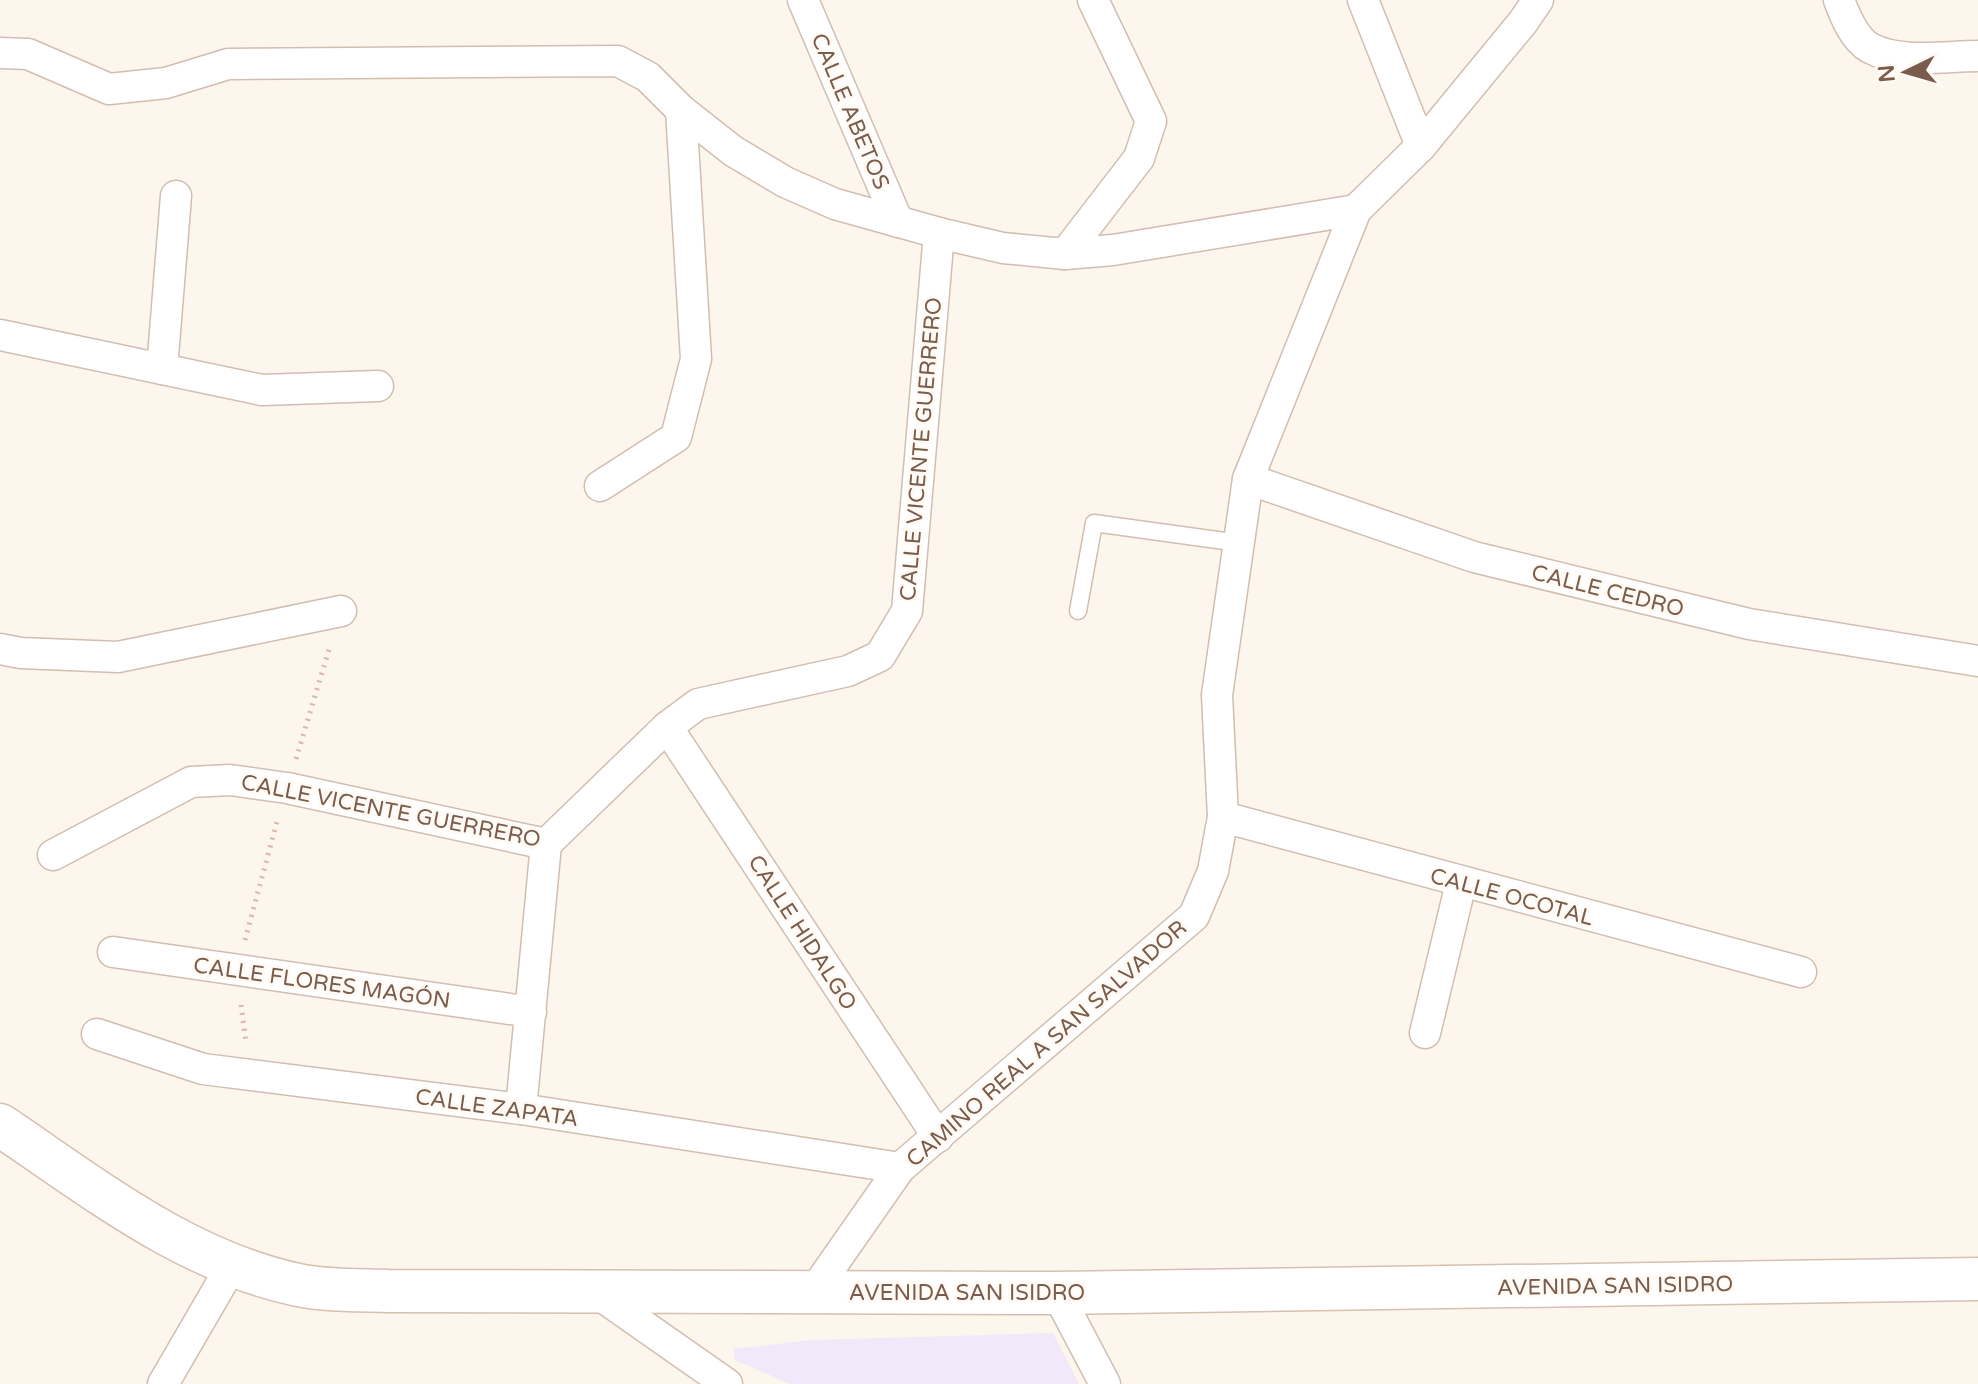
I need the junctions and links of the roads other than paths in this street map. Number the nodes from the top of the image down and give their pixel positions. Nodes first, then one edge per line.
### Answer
1 (803, 0) edge
2 (1093, 0) edge
3 (1363, 0) edge
4 (1538, 0) edge
5 (1839, 0) edge
6 (0, 53) edge
7 (1978, 56) edge
8 (681, 110) junction
9 (1421, 146) junction
10 (176, 196) dead end
11 (1356, 210) junction
12 (898, 222) junction
13 (939, 233) junction
14 (1065, 254) junction
15 (0, 335) edge
16 (162, 369) junction
17 (378, 386) dead end
18 (1248, 479) junction
19 (600, 486) dead end
20 (1239, 543) junction
21 (341, 611) road end
22 (1078, 611) dead end
23 (0, 649) edge
24 (1978, 661) edge
25 (667, 727) junction
26 (1223, 817) junction
27 (546, 844) junction
28 (53, 855) dead end
29 (1461, 883) junction
30 (113, 952) dead end
31 (1801, 972) dead end
32 (531, 1012) junction
33 (1425, 1033) dead end
34 (97, 1034) dead end
35 (521, 1109) junction
36 (0, 1125) edge
37 (938, 1137) junction
38 (900, 1168) junction
39 (231, 1267) junction
40 (1978, 1279) edge
41 (814, 1291) junction
42 (597, 1293) junction
43 (1057, 1293) junction
44 (163, 1384) edge
45 (727, 1384) edge
46 (1105, 1384) edge

1 - 12 street, CALLE ABETOS
2 - 14 street
3 - 9 street
4 - 9 street, CAMINO REAL A SAN SALVADOR
5 - 7 street
6 - 8 street
8 - 12 street
8 - 19 street
9 - 11 street, CAMINO REAL A SAN SALVADOR
10 - 16 street
11 - 14 street
11 - 18 street, CAMINO REAL A SAN SALVADOR
12 - 13 street
13 - 14 street
13 - 25 street, CALLE VICENTE GUERRERO
15 - 16 street
16 - 17 street
18 - 20 street, CAMINO REAL A SAN SALVADOR
18 - 24 street, CALLE CEDRO
20 - 22 lane
20 - 26 street, CAMINO REAL A SAN SALVADOR
21 - 23 street
25 - 27 street, CALLE VICENTE GUERRERO
25 - 37 street, CALLE HIDALGO
26 - 29 street, CALLE OCOTAL
26 - 37 street, CAMINO REAL A SAN SALVADOR
27 - 28 street, CALLE VICENTE GUERRERO
27 - 32 street
29 - 31 street, CALLE OCOTAL
29 - 33 street
30 - 32 street, CALLE FLORES MAGÓN
32 - 35 street
34 - 35 street, CALLE ZAPATA
35 - 38 street, CALLE ZAPATA
36 - 39 main road, AVENIDA SAN ISIDRO
37 - 38 street, CAMINO REAL A SAN SALVADOR
38 - 41 street, CAMINO REAL A SAN SALVADOR
39 - 42 main road, AVENIDA SAN ISIDRO
39 - 44 street
40 - 43 main road, AVENIDA SAN ISIDRO
41 - 42 main road, AVENIDA SAN ISIDRO
41 - 43 main road, AVENIDA SAN ISIDRO
42 - 45 street
43 - 46 street

